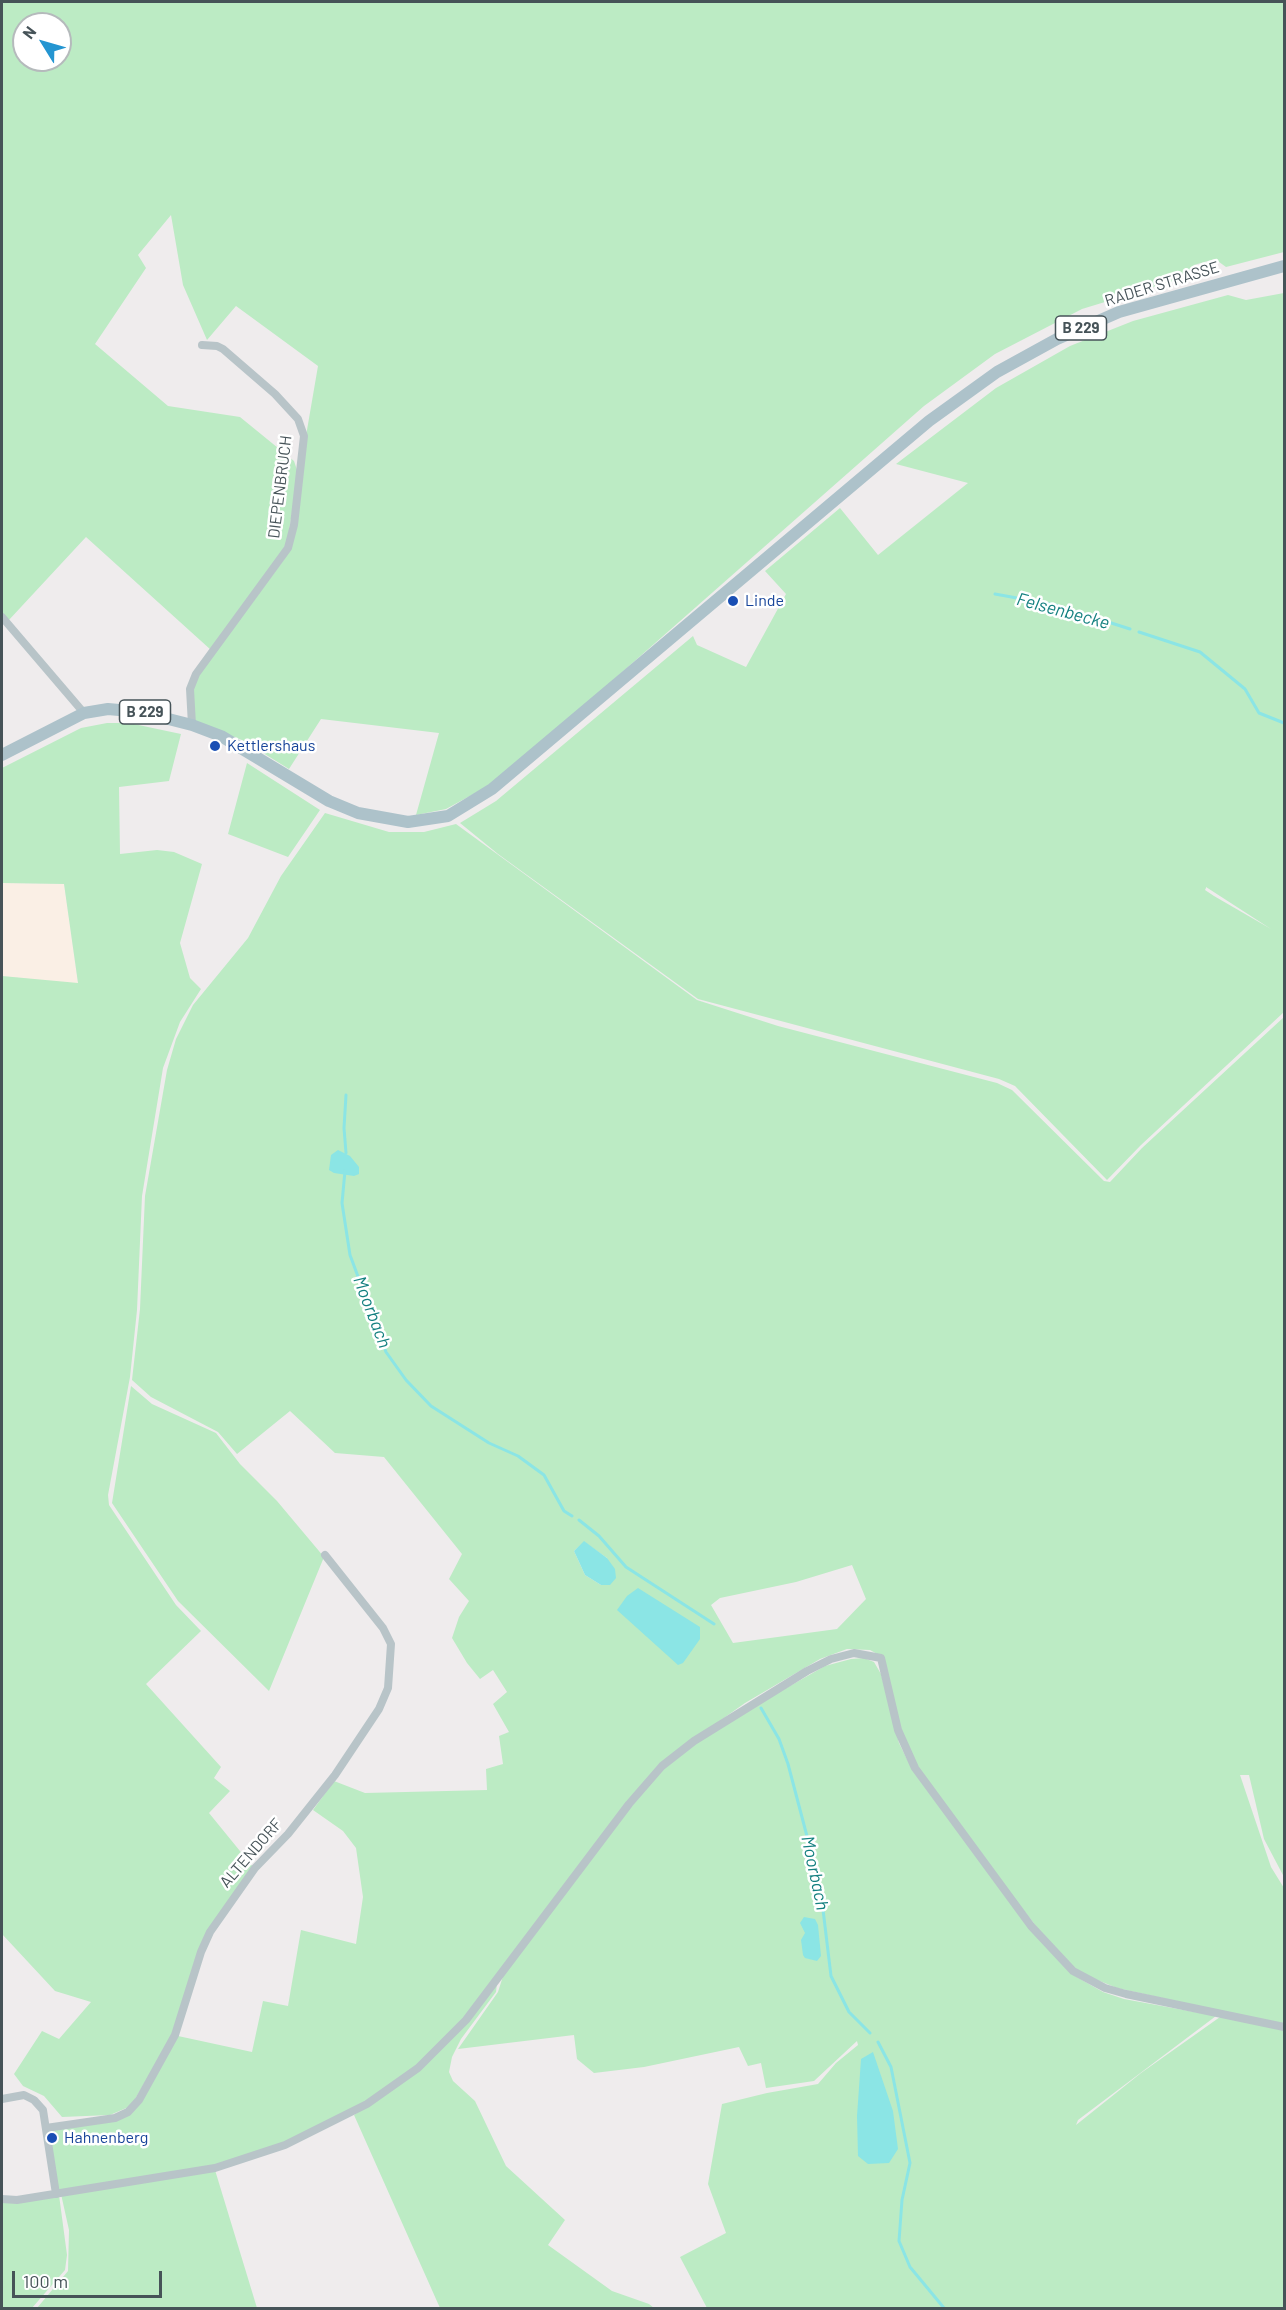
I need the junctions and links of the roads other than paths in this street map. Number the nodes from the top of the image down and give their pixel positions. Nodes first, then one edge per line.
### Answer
1 (1284, 266) edge
2 (202, 345) dead end
3 (2, 617) edge
4 (84, 713) junction
5 (192, 724) junction
6 (2, 755) edge
7 (325, 1555) dead end
8 (1284, 2027) edge
9 (2, 2099) edge
10 (46, 2128) junction
11 (56, 2194) junction
12 (2, 2199) edge

1 - 5 main road, RADER STRASSE / B 229
2 - 5 street, DIEPENBRUCH
3 - 4 street
4 - 5 main road, B 229
4 - 6 main road, B 229
7 - 10 street, ALTENDORF
8 - 11 street
9 - 10 street
10 - 11 street
11 - 12 street

